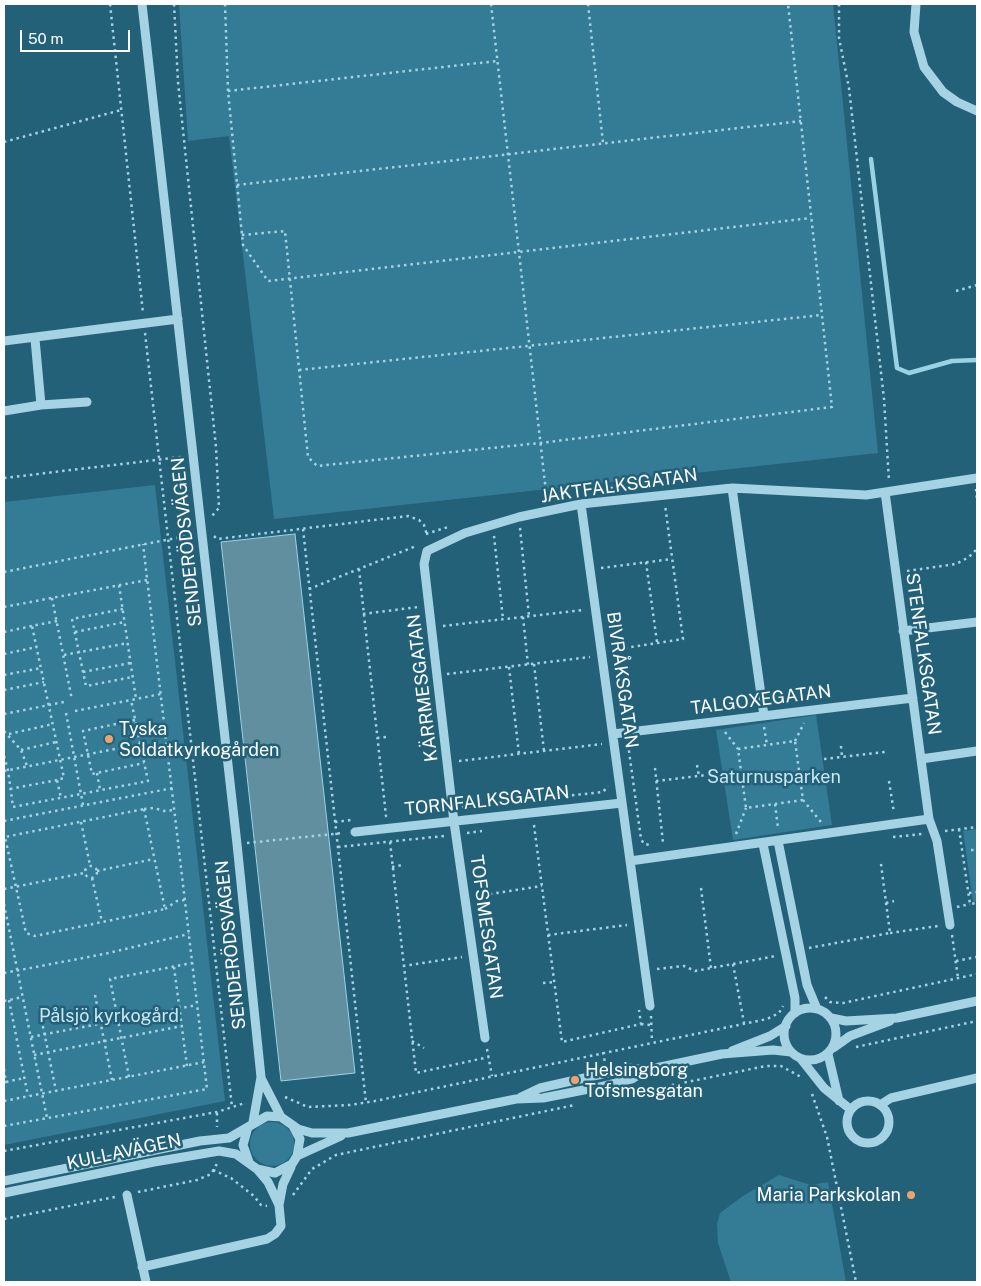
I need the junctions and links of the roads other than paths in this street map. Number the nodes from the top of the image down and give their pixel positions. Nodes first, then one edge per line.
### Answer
1 (142, 4) edge
2 (916, 4) edge
3 (977, 111) edge
4 (178, 319) junction
5 (35, 339) junction
6 (4, 341) edge
7 (87, 402) dead end
8 (41, 405) junction
9 (4, 411) edge
10 (977, 478) edge
11 (732, 488) junction
12 (887, 492) junction
13 (581, 504) junction
14 (426, 551) joint
15 (977, 622) edge
16 (903, 631) junction
17 (912, 698) junction
18 (763, 716) junction
19 (613, 738) junction
20 (977, 751) edge
21 (921, 759) junction
22 (622, 803) junction
23 (929, 819) junction
24 (454, 822) junction
25 (355, 832) dead end
26 (778, 841) junction
27 (764, 844) junction
28 (630, 861) junction
29 (950, 925) road end
30 (977, 1001) edge
31 (650, 1006) road end
32 (817, 1009) junction
33 (794, 1013) junction
34 (831, 1018) junction
35 (897, 1018) junction
36 (786, 1026) junction
37 (485, 1038) road end
38 (830, 1051) junction
39 (791, 1052) junction
40 (722, 1054) junction
41 (801, 1059) junction
42 (261, 1078) junction
43 (977, 1078) edge
44 (839, 1101) junction
45 (880, 1105) junction
46 (850, 1110) junction
47 (281, 1117) junction
48 (291, 1123) junction
49 (251, 1124) junction
50 (348, 1133) junction
51 (297, 1156) junction
52 (250, 1163) junction
53 (292, 1164) junction
54 (257, 1169) junction
55 (4, 1181) edge
56 (4, 1193) edge
57 (127, 1194) dead end
58 (279, 1205) junction
59 (142, 1266) junction
60 (146, 1282) edge

1 - 4 street, SENDERÖDSVÄGEN
2 - 3 street
4 - 5 street
4 - 42 street, SENDERÖDSVÄGEN
5 - 6 street
5 - 8 street
7 - 8 street
8 - 9 street
10 - 12 street, JAKTFALKSGATAN
11 - 12 street, JAKTFALKSGATAN
11 - 13 street, JAKTFALKSGATAN
11 - 18 street
12 - 16 street, STENFALKSGATAN
13 - 14 street, JAKTFALKSGATAN
13 - 19 street, BIVRÅKSGATAN
14 - 24 street, KÄRRMESGATAN
15 - 16 street
16 - 17 street, STENFALKSGATAN
17 - 18 street, TALGOXEGATAN
17 - 21 street, STENFALKSGATAN
18 - 19 street, TALGOXEGATAN
19 - 22 street, BIVRÅKSGATAN
20 - 21 street
21 - 23 street, STENFALKSGATAN
22 - 24 street, TORNFALKSGATAN
22 - 28 street, BIVRÅKSGATAN
23 - 26 street
23 - 29 street, STENFALKSGATAN
24 - 25 street, TORNFALKSGATAN
24 - 37 street, TOFSMESGATAN
26 - 27 street
26 - 32 street
27 - 28 street
27 - 33 street
28 - 31 street, BIVRÅKSGATAN
30 - 35 street
32 - 33 street
32 - 34 street
33 - 36 street
34 - 35 street
34 - 38 street
35 - 38 street
36 - 39 street
36 - 40 street
38 - 41 street
38 - 44 street
39 - 40 street
39 - 41 street
40 - 50 street
41 - 44 street
42 - 47 street, SENDERÖDSVÄGEN
42 - 49 street, SENDERÖDSVÄGEN
43 - 45 street
44 - 46 street
45 - 46 street
45 - 46 street
47 - 48 street
47 - 49 street, KULLAVÄGEN
48 - 50 street
48 - 51 street
49 - 52 street
49 - 55 street, KULLAVÄGEN
50 - 51 street
51 - 53 street
52 - 54 street, KULLAVÄGEN
52 - 56 street, KULLAVÄGEN
53 - 54 street
53 - 58 street
54 - 58 street, KULLAVÄGEN
57 - 59 street
58 - 59 street
59 - 60 street

